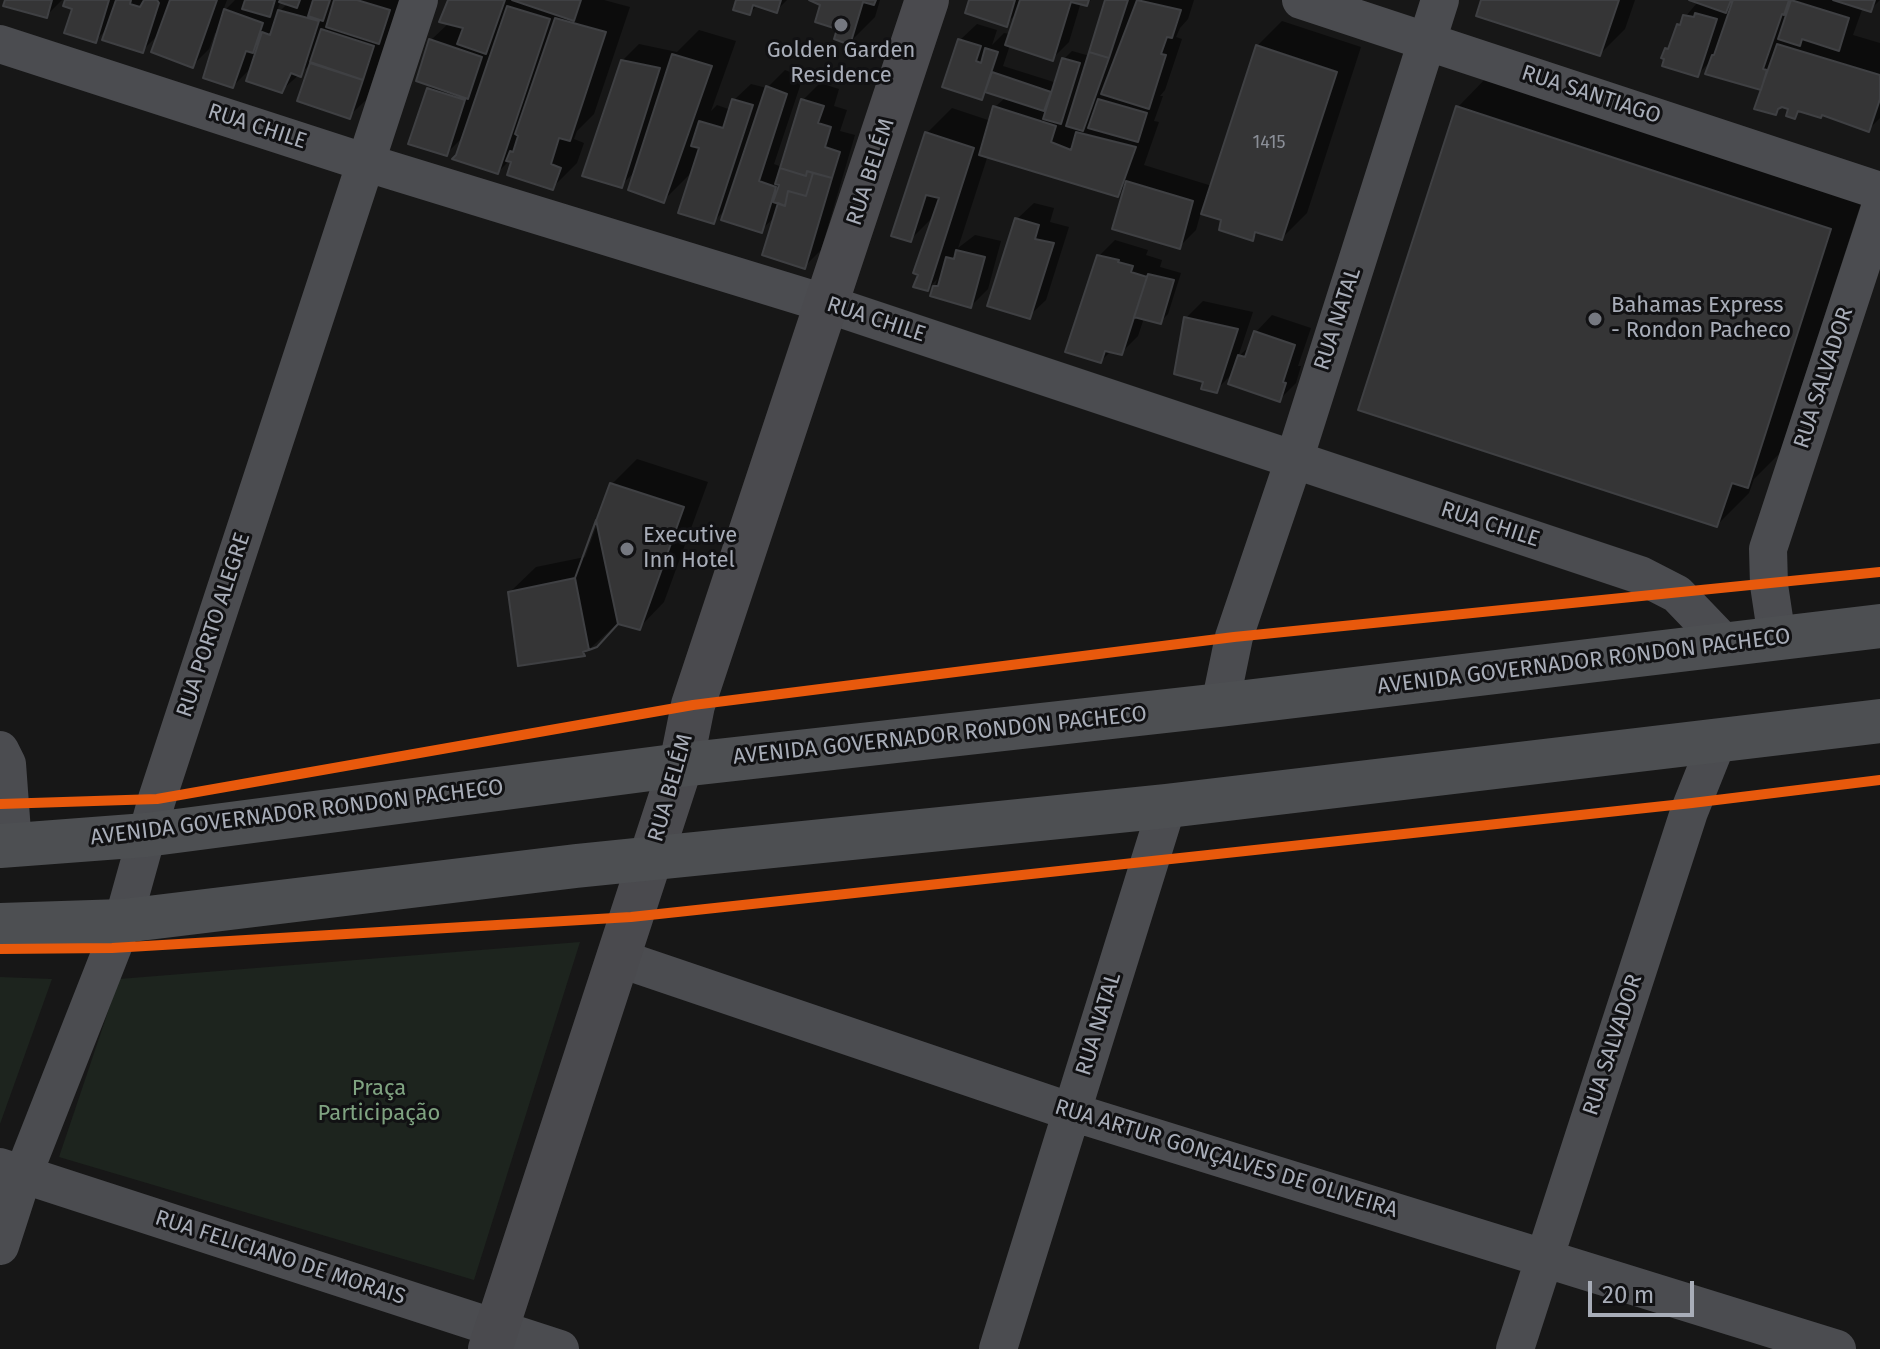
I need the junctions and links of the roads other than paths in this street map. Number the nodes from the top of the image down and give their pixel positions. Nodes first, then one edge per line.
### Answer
1 (419, 0) edge
2 (927, 0) edge
3 (1301, 0) edge
4 (1440, 0) edge
5 (1427, 40) junction
6 (0, 44) edge
7 (367, 163) junction
8 (1880, 191) edge
9 (1880, 208) edge
10 (827, 304) junction
11 (1294, 460) junction
12 (1880, 626) edge
13 (1777, 638) junction
14 (1726, 645) junction
15 (1220, 705) junction
16 (1880, 721) edge
17 (1717, 742) junction
18 (0, 750) edge
19 (681, 765) junction
20 (1163, 821) junction
21 (146, 835) junction
22 (7, 846) edge
23 (650, 860) junction
24 (123, 921) junction
25 (0, 925) edge
26 (618, 958) junction
27 (1072, 1112) junction
28 (12, 1171) edge
29 (0, 1246) edge
30 (1545, 1258) junction
31 (493, 1339) edge
32 (560, 1349) edge
33 (998, 1349) edge
34 (1515, 1349) edge
35 (1837, 1349) edge

1 - 7 street, RUA PORTO ALEGRE
2 - 10 street, RUA BELÉM
3 - 5 street, RUA SANTIAGO
4 - 5 street, RUA NATAL
5 - 8 street, RUA SANTIAGO
5 - 11 street, RUA NATAL
6 - 7 street, RUA CHILE
7 - 10 street, RUA CHILE
7 - 21 street, RUA PORTO ALEGRE
9 - 13 street, RUA SALVADOR
10 - 11 street, RUA CHILE
10 - 19 street, RUA BELÉM
11 - 14 street, RUA CHILE
11 - 15 street, RUA NATAL
12 - 13 main road, AVENIDA GOVERNADOR RONDON PACHECO
13 - 14 main road, AVENIDA GOVERNADOR RONDON PACHECO
14 - 15 main road, AVENIDA GOVERNADOR RONDON PACHECO
15 - 19 main road, AVENIDA GOVERNADOR RONDON PACHECO
16 - 17 main road
17 - 20 main road
17 - 30 street, RUA SALVADOR
18 - 22 street
19 - 21 main road, AVENIDA GOVERNADOR RONDON PACHECO
19 - 23 street, RUA BELÉM
20 - 23 main road
20 - 27 street, RUA NATAL
21 - 22 main road, AVENIDA GOVERNADOR RONDON PACHECO
21 - 24 street, RUA PORTO ALEGRE
23 - 24 main road
23 - 26 street, RUA BELÉM
24 - 25 main road
24 - 28 street, RUA PORTO ALEGRE
26 - 27 street, RUA ARTUR GONÇALVES DE OLIVEIRA
26 - 31 street, RUA BELÉM
27 - 30 street, RUA ARTUR GONÇALVES DE OLIVEIRA
27 - 33 street, RUA NATAL
28 - 29 street, RUA PORTO ALEGRE
28 - 31 street, RUA FELICIANO DE MORAIS
30 - 34 street, RUA SALVADOR
30 - 35 street, RUA ARTUR GONÇALVES DE OLIVEIRA
31 - 32 street, RUA FELICIANO DE MORAIS

